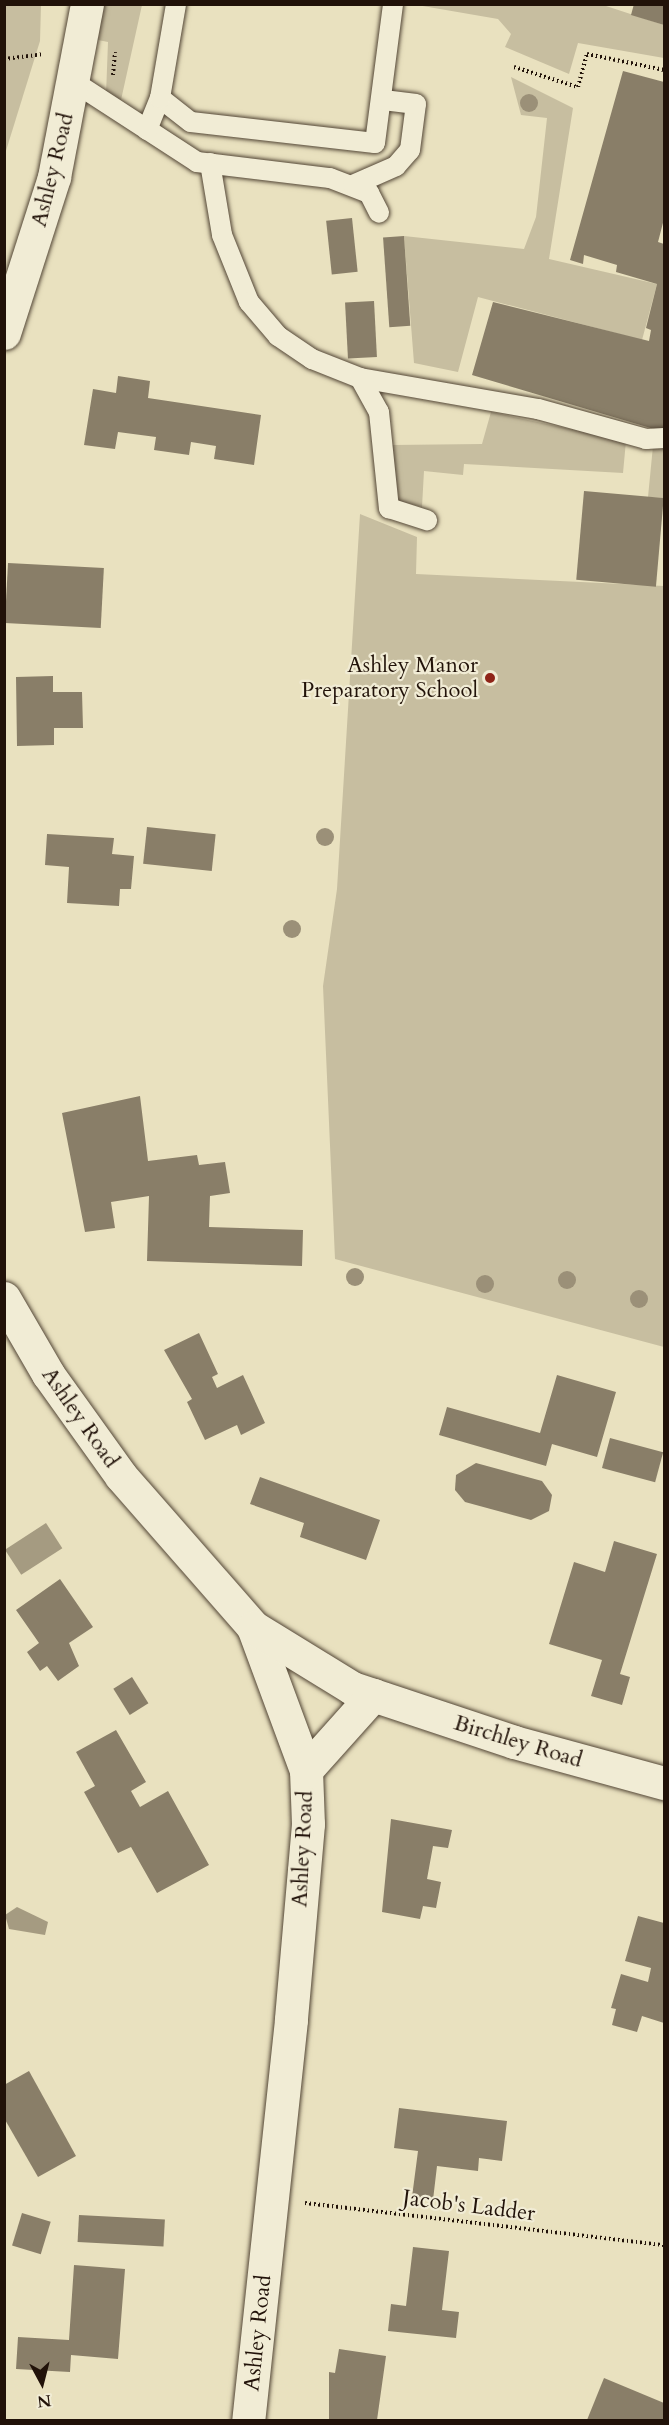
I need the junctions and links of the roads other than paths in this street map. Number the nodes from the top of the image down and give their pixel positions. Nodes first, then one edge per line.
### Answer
1 (87, 4) edge
2 (176, 4) edge
3 (393, 4) edge
4 (74, 82) junction
5 (160, 98) junction
6 (381, 100) junction
7 (147, 129) junction
8 (210, 163) junction
9 (353, 185) junction
10 (379, 213) dead end
11 (4, 333) edge
12 (360, 378) junction
13 (664, 438) edge
14 (427, 520) dead end
15 (4, 1298) edge
16 (254, 1627) junction
17 (373, 1695) junction
18 (306, 1770) junction
19 (664, 1783) edge
20 (248, 2421) edge

1 - 4 street, Ashley Road
2 - 5 lane
3 - 6 lane
4 - 7 lane
4 - 11 street, Ashley Road
5 - 6 lane
5 - 7 lane
6 - 9 lane
7 - 8 lane
8 - 9 lane
8 - 12 lane
9 - 10 lane
12 - 13 lane
12 - 14 lane
15 - 16 street, Ashley Road
16 - 17 street, Birchley Road
16 - 18 street, Ashley Road
17 - 18 street
17 - 19 street, Birchley Road
18 - 20 street, Ashley Road

